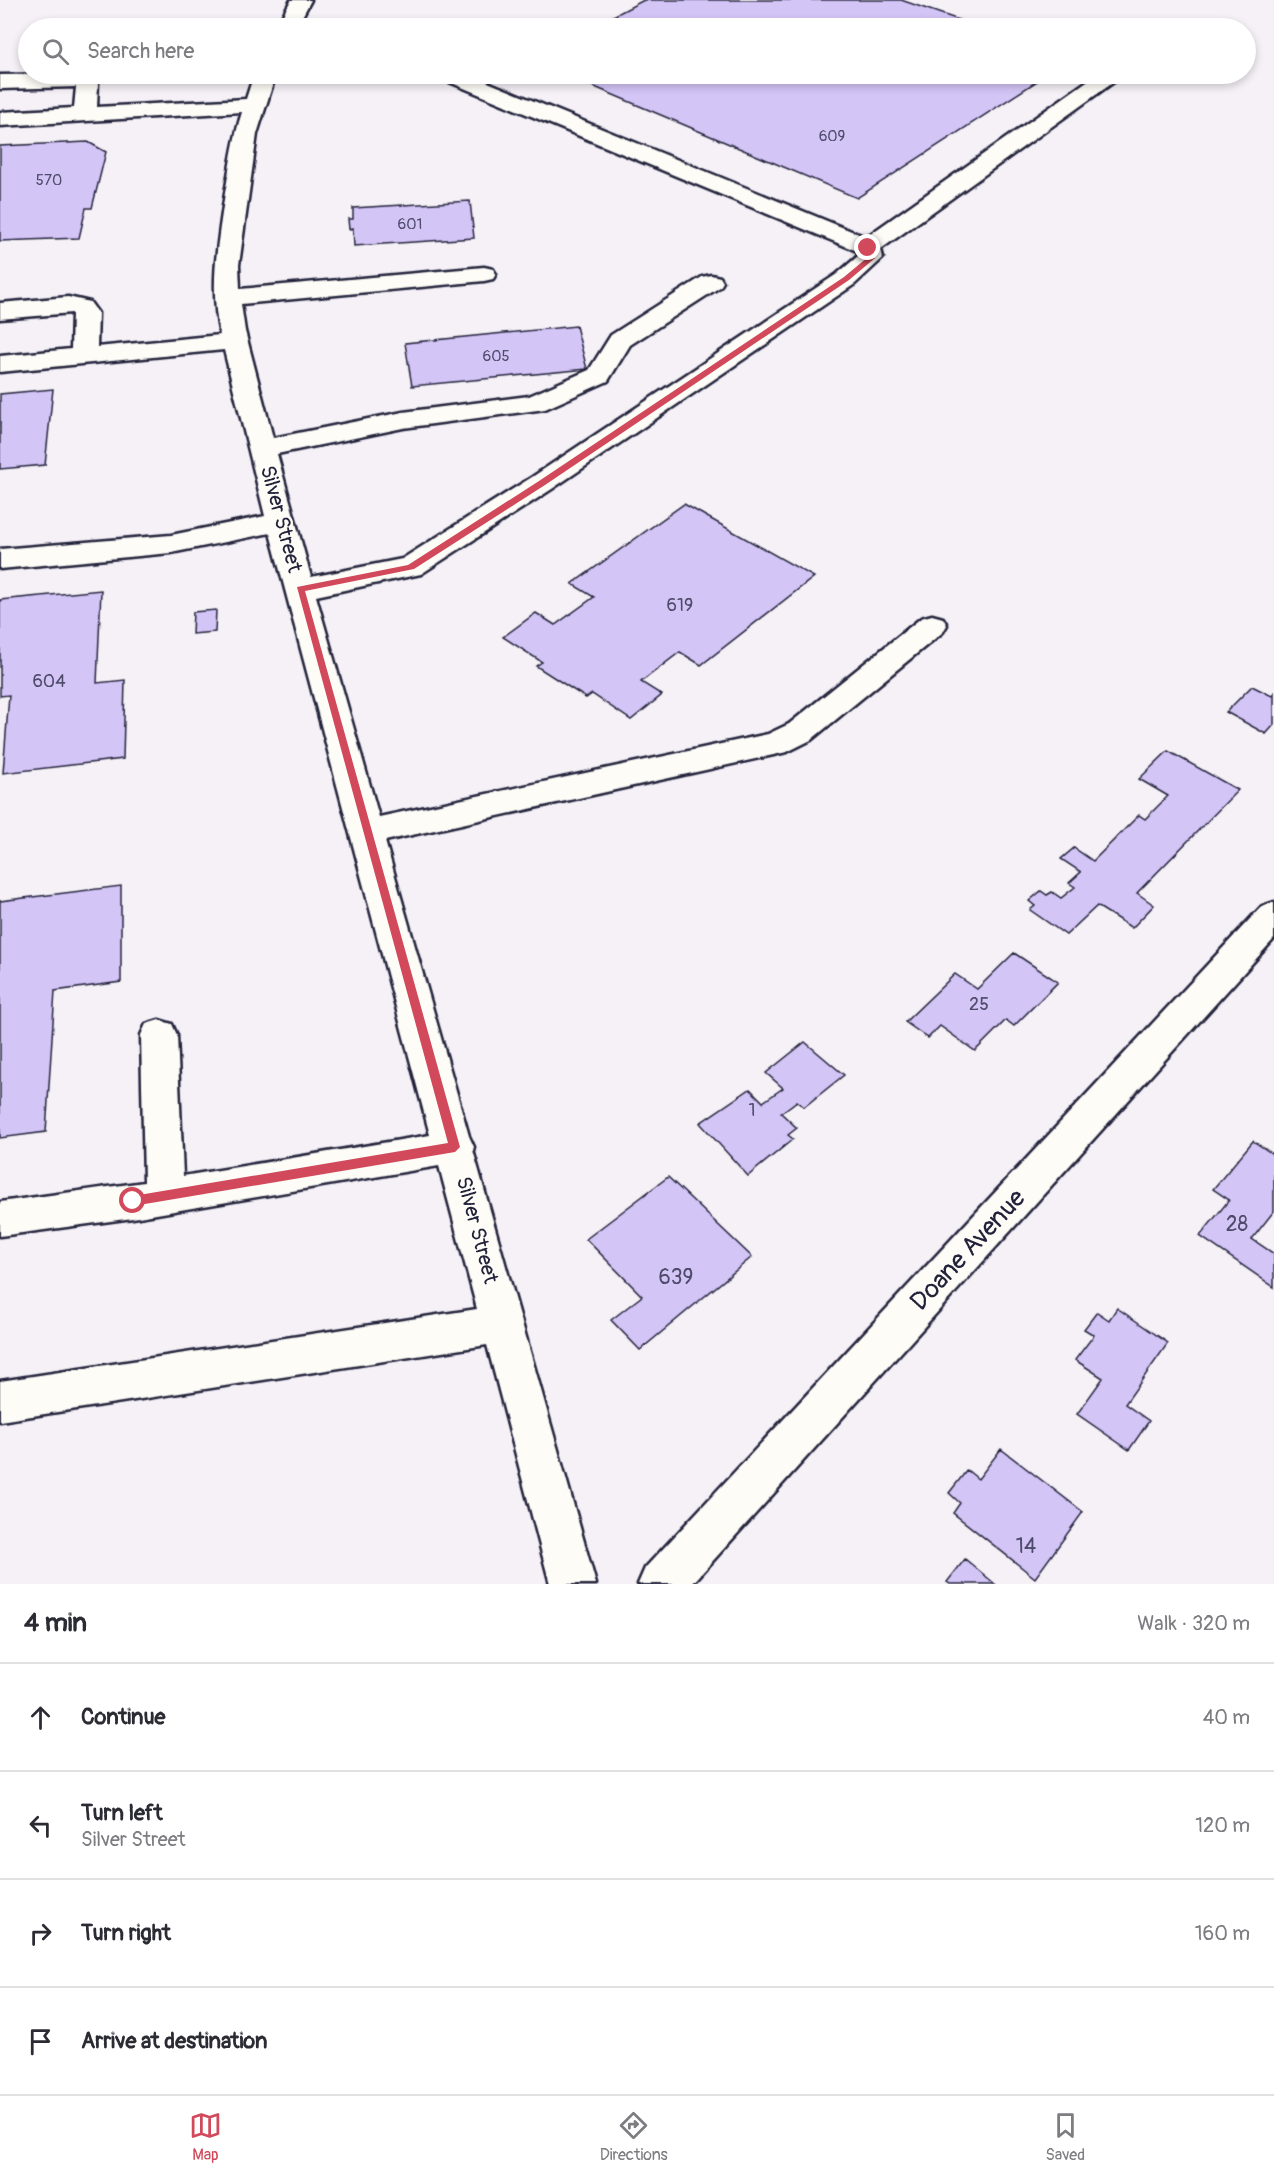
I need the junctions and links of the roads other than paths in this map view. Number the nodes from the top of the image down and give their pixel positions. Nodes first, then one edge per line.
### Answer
1 (301, 0) edge
2 (291, 18) edge
3 (0, 82) edge
4 (18, 82) edge
5 (87, 84) edge
6 (261, 84) edge
7 (474, 84) edge
8 (1096, 84) edge
9 (254, 105) junction
10 (85, 114) junction
11 (0, 119) edge
12 (868, 248) junction
13 (484, 274) dead end
14 (711, 282) dead end
15 (227, 298) junction
16 (0, 311) edge
17 (234, 341) junction
18 (84, 356) junction
19 (0, 364) edge
20 (262, 449) junction
21 (281, 522) junction
22 (0, 560) edge
23 (300, 589) junction
24 (932, 625) dead end
25 (368, 832) junction
26 (1274, 916) edge
27 (159, 1035) dead end
28 (455, 1147) junction
29 (164, 1195) junction
30 (0, 1219) edge
31 (503, 1324) junction
32 (0, 1401) edge
33 (573, 1584) edge
34 (662, 1584) edge

1 - 2 street
3 - 4 street
5 - 10 street
6 - 9 street, Silver Street
7 - 12 street
8 - 12 street
9 - 10 street
9 - 15 street, Silver Street
10 - 11 street
12 - 23 street
13 - 15 street
14 - 20 street
15 - 17 street, Silver Street
16 - 18 street
17 - 18 street
17 - 20 street, Silver Street
18 - 19 street
20 - 21 street, Silver Street
21 - 22 street
21 - 23 street, Silver Street
23 - 25 street, Silver Street
24 - 25 street
25 - 28 street, Silver Street
26 - 34 street, Doane Avenue
27 - 29 street
28 - 29 street
28 - 31 street, Silver Street
29 - 30 street
31 - 32 street
31 - 33 street, Silver Street

